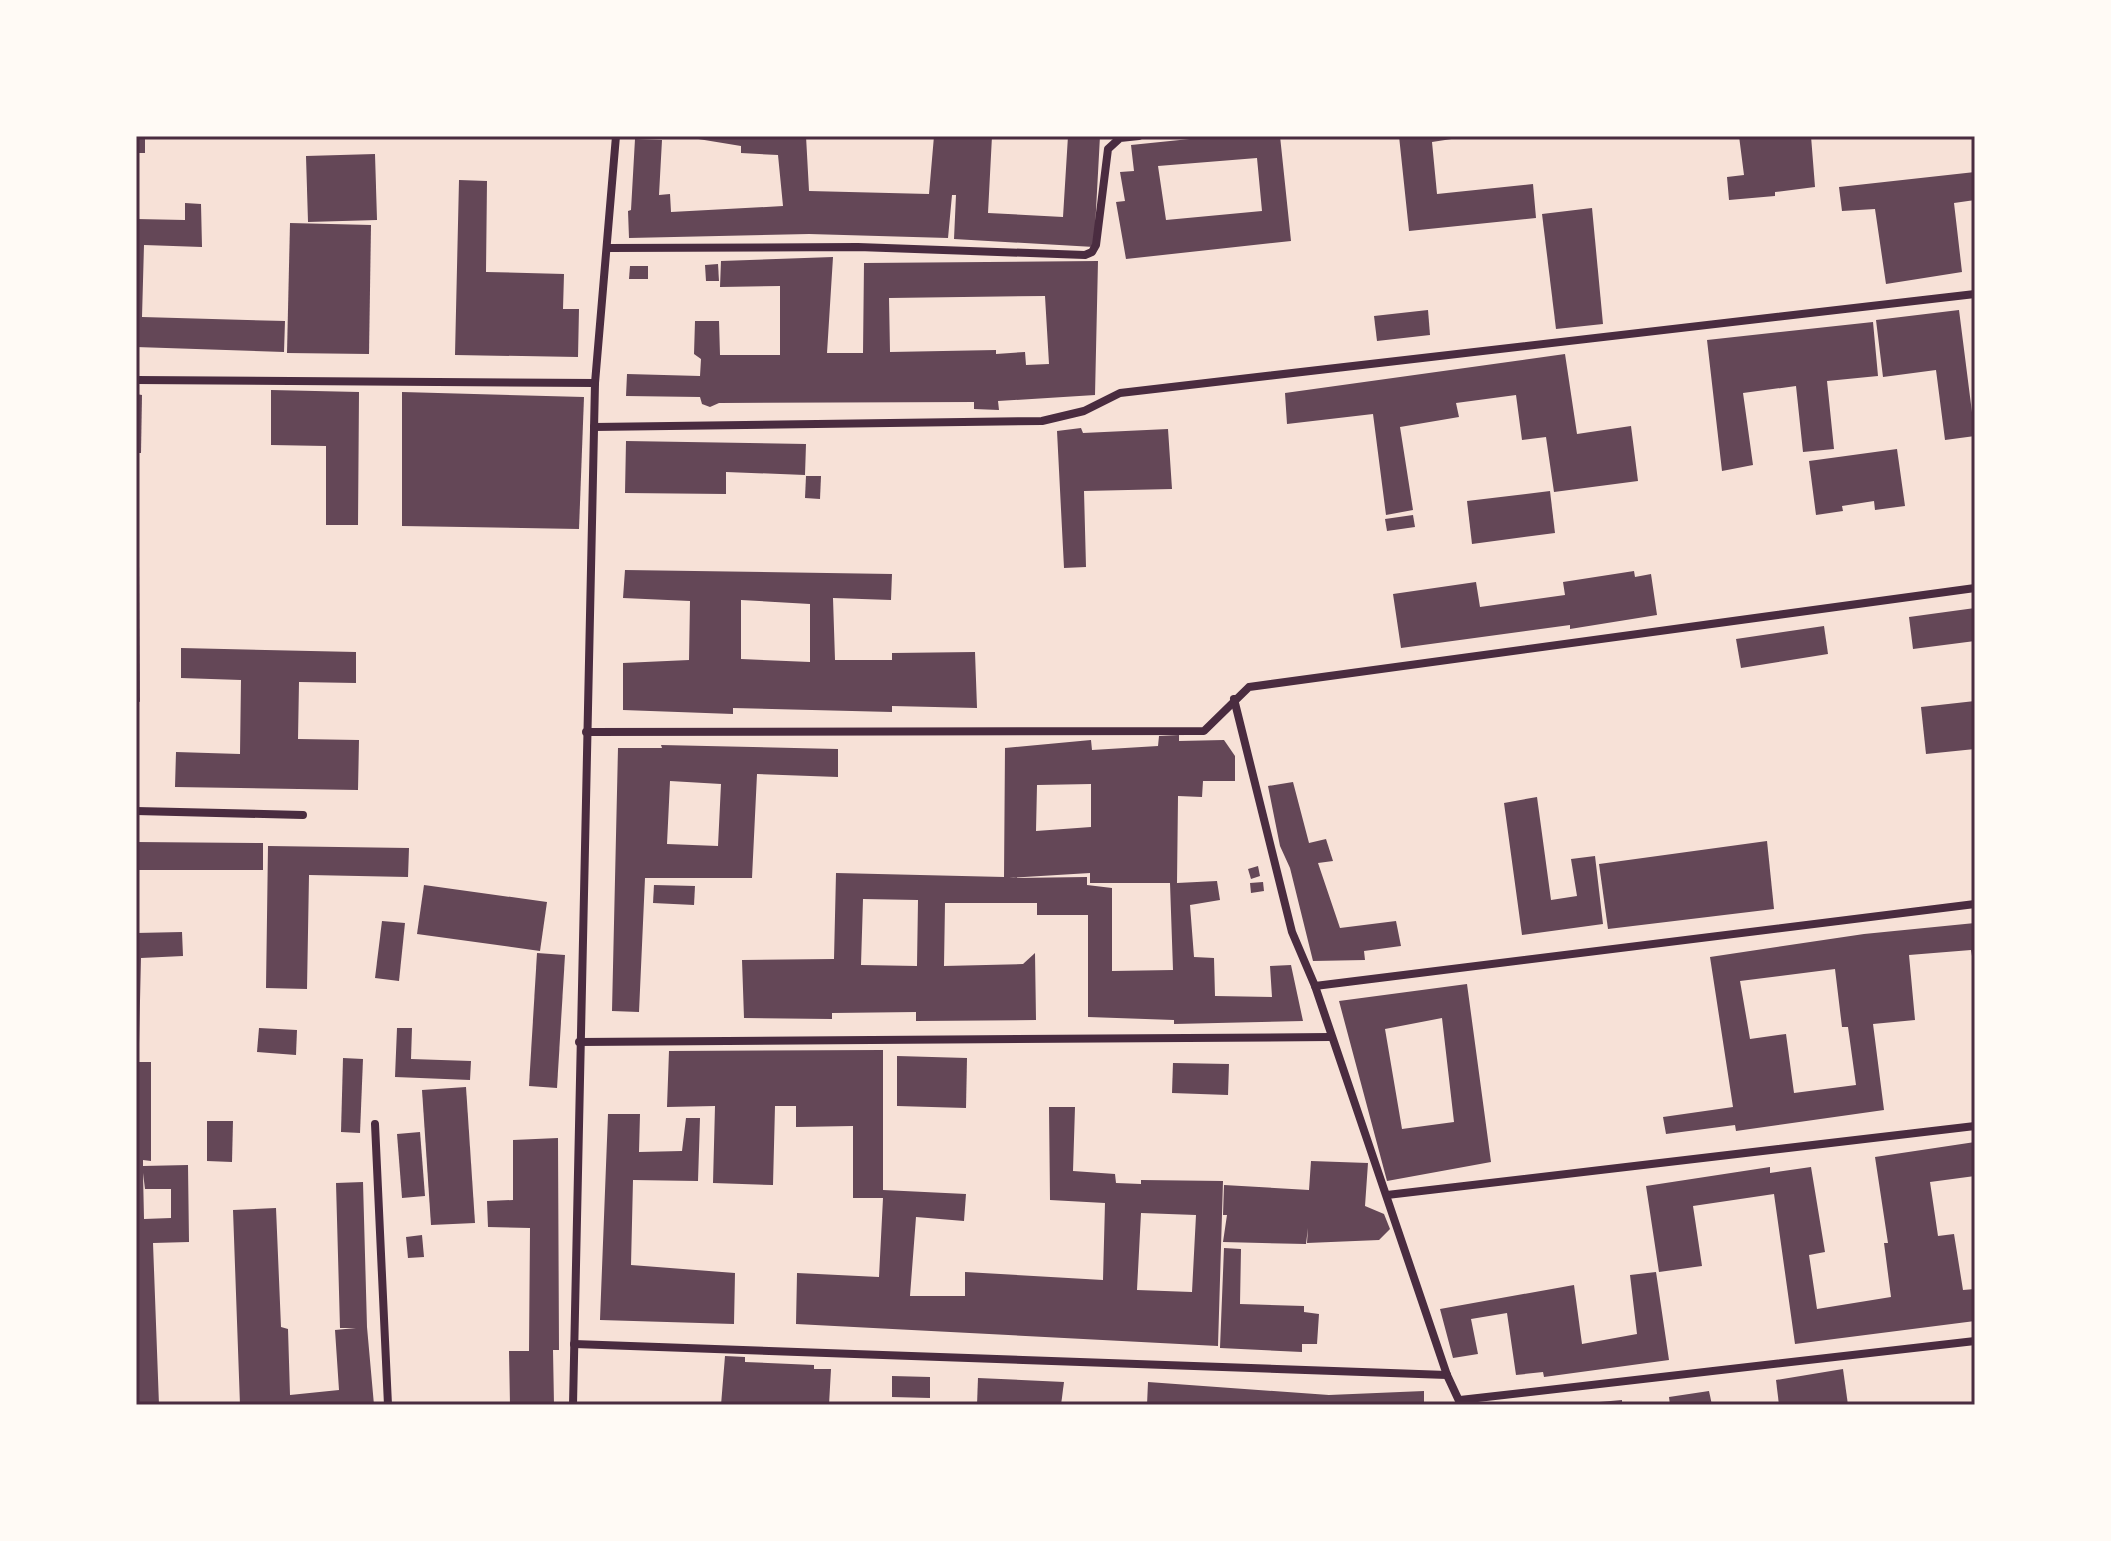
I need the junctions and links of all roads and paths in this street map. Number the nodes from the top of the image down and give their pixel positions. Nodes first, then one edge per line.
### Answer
1 (616, 136) edge
2 (1139, 136) edge
3 (608, 248) junction
4 (1975, 294) edge
5 (136, 380) edge
6 (595, 383) junction
7 (594, 427) junction
8 (1975, 588) edge
9 (1234, 699) junction
10 (586, 732) junction
11 (136, 811) edge
12 (303, 815) dead end
13 (1975, 904) edge
14 (1315, 986) junction
15 (1330, 1037) junction
16 (579, 1042) junction
17 (375, 1124) dead end
18 (1975, 1126) edge
19 (1387, 1195) junction
20 (1975, 1341) edge
21 (574, 1344) junction
22 (1447, 1375) junction
23 (1461, 1402) edge
24 (388, 1405) edge
25 (573, 1405) edge

1 - 3 street
2 - 3 street
3 - 6 street
4 - 7 street
5 - 6 street
6 - 7 street
7 - 10 street
8 - 9 street
9 - 10 street
9 - 14 street
10 - 16 street
11 - 12 street
13 - 14 street
14 - 15 street
15 - 16 street
15 - 19 street
16 - 21 street
17 - 24 street
18 - 19 street
19 - 22 street
20 - 23 street
21 - 22 street
21 - 25 street
22 - 23 street

